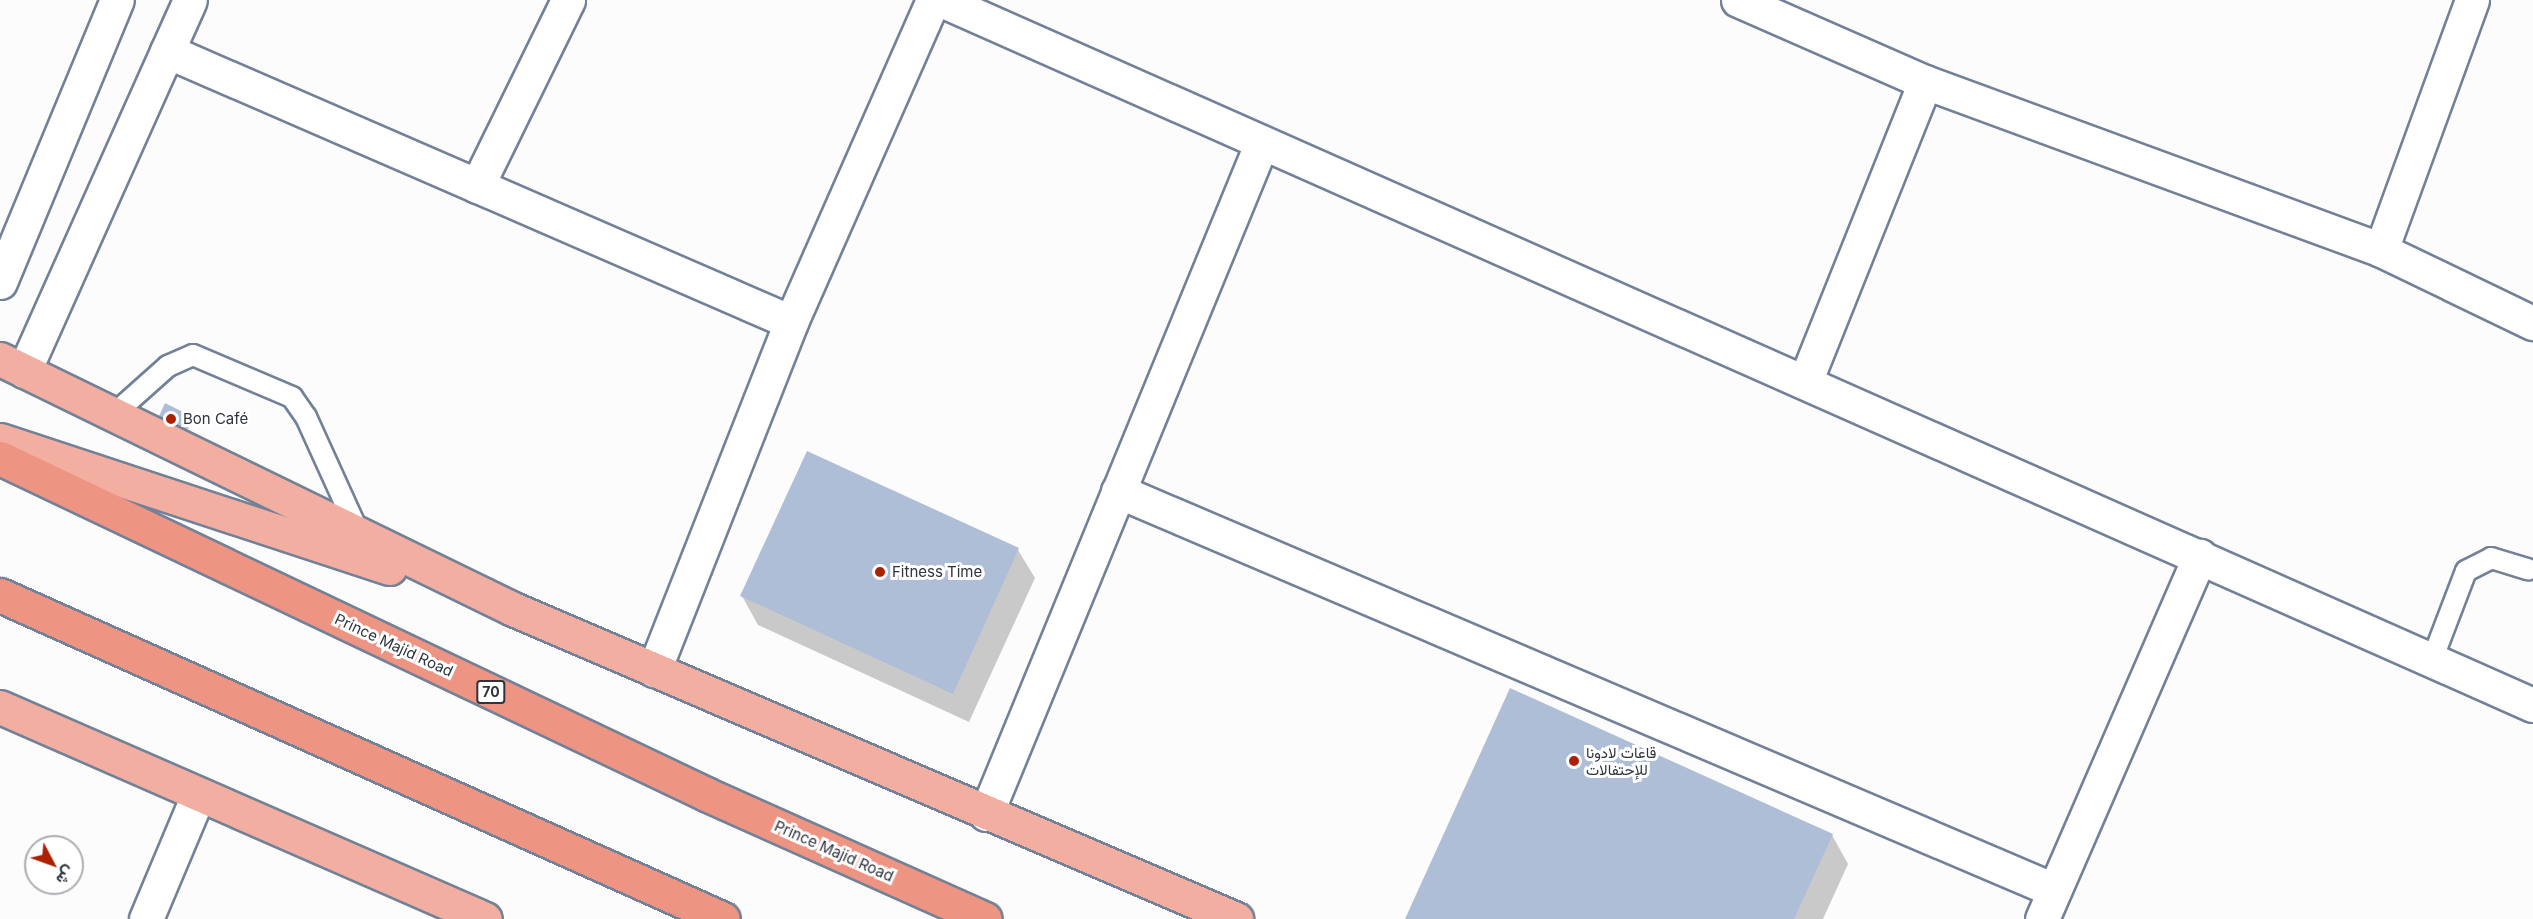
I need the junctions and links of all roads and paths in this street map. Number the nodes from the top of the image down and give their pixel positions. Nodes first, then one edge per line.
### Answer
1 (117, 0) edge
2 (190, 0) edge
3 (568, 0) edge
4 (933, 0) edge
5 (941, 0) edge
6 (1738, 0) edge
7 (2472, 0) edge
8 (167, 51) junction
9 (1925, 82) junction
10 (1262, 142) junction
11 (477, 186) junction
12 (2381, 250) junction
13 (0, 282) edge
14 (790, 322) junction
15 (2533, 323) edge
16 (12, 365) edge
17 (1805, 382) junction
18 (114, 415) junction
19 (0, 440) edge
20 (0, 458) edge
21 (1118, 491) junction
22 (359, 534) junction
23 (2200, 556) junction
24 (2532, 566) edge
25 (0, 595) edge
26 (513, 609) junction
27 (2432, 660) junction
28 (654, 670) junction
29 (2533, 705) edge
30 (0, 707) edge
31 (198, 795) junction
32 (986, 814) junction
33 (2048, 904) edge
34 (146, 919) edge
35 (485, 919) edge
36 (723, 919) edge
37 (985, 919) edge
38 (1236, 919) edge

1 - 13 street
2 - 8 street
3 - 11 street
4 - 14 street
5 - 10 street
6 - 9 street
7 - 12 street
8 - 11 street
8 - 16 street
9 - 12 street
9 - 17 street
10 - 17 street
10 - 21 street
11 - 14 street
12 - 15 street
14 - 28 street
16 - 18 main road
17 - 23 street
18 - 22 main road
18 - 22 lane
19 - 26 main road
20 - 37 highway, Prince Majid Road / 70
21 - 32 street
21 - 33 street
22 - 26 main road
23 - 27 street
23 - 33 street
24 - 27 lane
25 - 36 highway
26 - 28 main road
27 - 29 street
28 - 32 main road
30 - 31 main road
31 - 34 street
31 - 35 main road
32 - 38 main road

